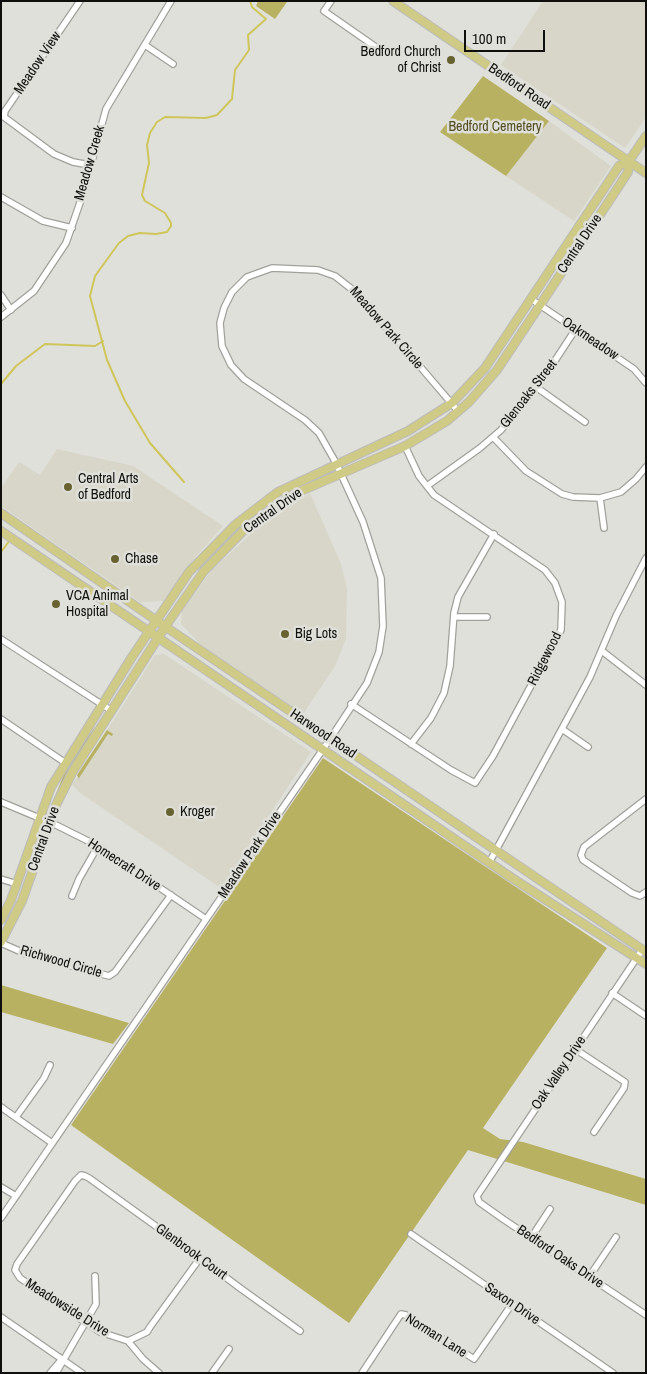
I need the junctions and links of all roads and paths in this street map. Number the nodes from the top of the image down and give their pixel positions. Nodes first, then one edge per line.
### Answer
1 (80, 1) edge
2 (171, 1) edge
3 (331, 1) edge
4 (393, 1) edge
5 (145, 45) junction
6 (383, 52) dead end
7 (173, 64) dead end
8 (646, 136) edge
9 (629, 161) junction
10 (90, 165) junction
11 (646, 174) edge
12 (1, 197) edge
13 (72, 228) junction
14 (1, 295) edge
15 (530, 299) junction
16 (539, 305) junction
17 (11, 310) junction
18 (1, 317) edge
19 (575, 330) junction
20 (646, 383) edge
21 (536, 388) junction
22 (452, 403) junction
23 (458, 411) junction
24 (585, 422) dead end
25 (493, 437) junction
26 (405, 446) junction
27 (336, 463) junction
28 (646, 467) edge
29 (340, 473) junction
30 (427, 486) junction
31 (276, 494) junction
32 (600, 498) junction
33 (281, 503) junction
34 (1, 513) edge
35 (604, 528) dead end
36 (1, 531) edge
37 (494, 534) junction
38 (208, 551) junction
39 (646, 558) edge
40 (216, 559) junction
41 (68, 560) junction
42 (639, 570) junction
43 (62, 571) junction
44 (646, 575) edge
45 (454, 617) junction
46 (487, 617) dead end
47 (156, 621) junction
48 (165, 627) junction
49 (150, 631) junction
50 (158, 637) junction
51 (1, 639) edge
52 (602, 651) junction
53 (250, 685) junction
54 (646, 686) edge
55 (243, 696) junction
56 (351, 704) junction
57 (102, 705) junction
58 (112, 711) junction
59 (1, 719) edge
60 (562, 729) junction
61 (330, 739) junction
62 (411, 744) junction
63 (588, 747) dead end
64 (322, 750) junction
65 (64, 762) junction
66 (646, 799) edge
67 (1, 802) edge
68 (38, 818) junction
69 (50, 822) junction
70 (98, 846) junction
71 (495, 850) junction
72 (489, 862) junction
73 (1, 879) edge
74 (17, 884) junction
75 (646, 892) edge
76 (171, 895) junction
77 (72, 896) dead end
78 (206, 919) junction
79 (1, 920) edge
80 (1, 942) edge
81 (644, 951) edge
82 (636, 958) junction
83 (646, 964) edge
84 (612, 993) junction
85 (646, 1016) edge
86 (575, 1049) junction
87 (50, 1065) dead end
88 (1, 1106) edge
89 (16, 1117) junction
90 (594, 1132) dead end
91 (52, 1143) junction
92 (80, 1175) joint
93 (1, 1187) edge
94 (16, 1196) junction
95 (477, 1196) joint
96 (550, 1209) dead end
97 (1, 1218) edge
98 (411, 1234) dead end
99 (616, 1237) dead end
100 (531, 1238) junction
101 (200, 1258) junction
102 (95, 1276) dead end
103 (589, 1277) junction
104 (512, 1304) junction
105 (646, 1315) edge
106 (1, 1317) edge
107 (87, 1323) junction
108 (300, 1331) dead end
109 (128, 1341) junction
110 (228, 1349) dead end
111 (62, 1360) junction
112 (50, 1373) edge
113 (56, 1373) edge
114 (82, 1373) edge
115 (160, 1373) edge
116 (212, 1373) edge
117 (362, 1373) edge
118 (613, 1373) edge

1 - 10 street, Meadow View
2 - 5 street, Meadow Creek
3 - 6 street
4 - 9 main road, Bedford Road
5 - 7 street
5 - 10 street, Meadow Creek
8 - 9 main road, Central Drive
9 - 11 main road, Bedford Road
9 - 15 main road, Central Drive
9 - 16 main road, Central Drive
10 - 13 street, Meadow Creek
12 - 13 street
13 - 17 street, Meadow Creek
14 - 17 street
15 - 16 street, Oakmeadow
15 - 22 main road, Central Drive
16 - 19 street, Oakmeadow
16 - 23 main road, Central Drive
17 - 18 street, Meadow Creek
19 - 20 street, Oakmeadow
19 - 21 street, Glenoaks Street
21 - 24 street
21 - 25 street, Glenoaks Street
22 - 23 street, Meadow Park Circle
22 - 27 main road, Central Drive
22 - 27 street, Meadow Park Circle
23 - 26 main road, Central Drive
25 - 30 street, Glenoaks Street
25 - 32 street
26 - 29 main road, Central Drive
26 - 30 street, Ridgewood
27 - 29 street, Meadow Park Drive
27 - 31 main road, Central Drive
28 - 32 street
29 - 33 main road, Central Drive
29 - 56 street, Meadow Park Drive
30 - 37 street, Ridgewood
31 - 33 main road
31 - 38 main road, Central Drive
32 - 35 street
33 - 40 main road, Central Drive
34 - 41 main road, Harwood Road
36 - 43 main road, Harwood Road
37 - 45 street
37 - 62 street, Ridgewood
38 - 40 main road
38 - 47 main road, Central Drive
39 - 42 street
40 - 48 main road, Central Drive
41 - 43 main road
41 - 47 main road, Harwood Road
42 - 44 street
42 - 52 street
43 - 49 main road, Harwood Road
45 - 46 street
45 - 62 street
47 - 48 main road, Harwood Road
47 - 49 main road, Central Drive
48 - 50 main road, Central Drive
48 - 53 main road, Harwood Road
49 - 50 main road, Harwood Road
49 - 57 main road, Central Drive
50 - 55 main road, Harwood Road
50 - 58 main road, Central Drive
51 - 57 street
52 - 54 street
52 - 60 street
53 - 55 main road
53 - 61 main road, Harwood Road
55 - 64 main road, Harwood Road
56 - 61 street, Meadow Park Drive
56 - 62 street, Ridgewood
57 - 58 street
57 - 65 main road, Central Drive
58 - 69 main road, Central Drive
59 - 65 street
60 - 63 street
60 - 71 street
61 - 64 street, Meadow Park Drive
61 - 71 main road, Harwood Road
64 - 72 main road, Harwood Road
64 - 78 street, Meadow Park Drive
65 - 68 main road, Central Drive
66 - 75 street
67 - 68 street, Homecraft Drive
68 - 69 street, Homecraft Drive
68 - 74 main road, Central Drive
69 - 70 street, Homecraft Drive
69 - 80 main road, Central Drive
70 - 76 street, Homecraft Drive
70 - 77 street
71 - 72 street
71 - 81 main road, Harwood Road
72 - 82 main road, Harwood Road
73 - 74 street
74 - 79 main road, Central Drive
76 - 78 street, Homecraft Drive
76 - 80 street, Richwood Circle
78 - 91 street, Meadow Park Drive
81 - 82 street, Oak Valley Drive
82 - 83 main road, Harwood Road
82 - 84 street, Oak Valley Drive
84 - 85 street
84 - 86 street, Oak Valley Drive
86 - 90 street
86 - 95 street, Oak Valley Drive
87 - 89 street
88 - 89 street
89 - 91 street
91 - 94 street, Meadow Park Drive
92 - 101 street, Glenbrook Court
92 - 107 street, Meadowside Drive
93 - 94 street
94 - 97 street, Meadow Park Drive
95 - 100 street, Bedford Oaks Drive
96 - 100 street
98 - 104 street, Saxon Drive
99 - 103 street
100 - 103 street, Bedford Oaks Drive
101 - 108 street, Glenbrook Court
101 - 109 street
102 - 107 street
103 - 105 street, Bedford Oaks Drive
104 - 117 street, Norman Lane
104 - 118 street, Saxon Drive
106 - 111 street
107 - 109 street, Meadowside Drive
107 - 111 street
109 - 115 street
110 - 116 street
111 - 112 street
111 - 113 street
111 - 114 street

